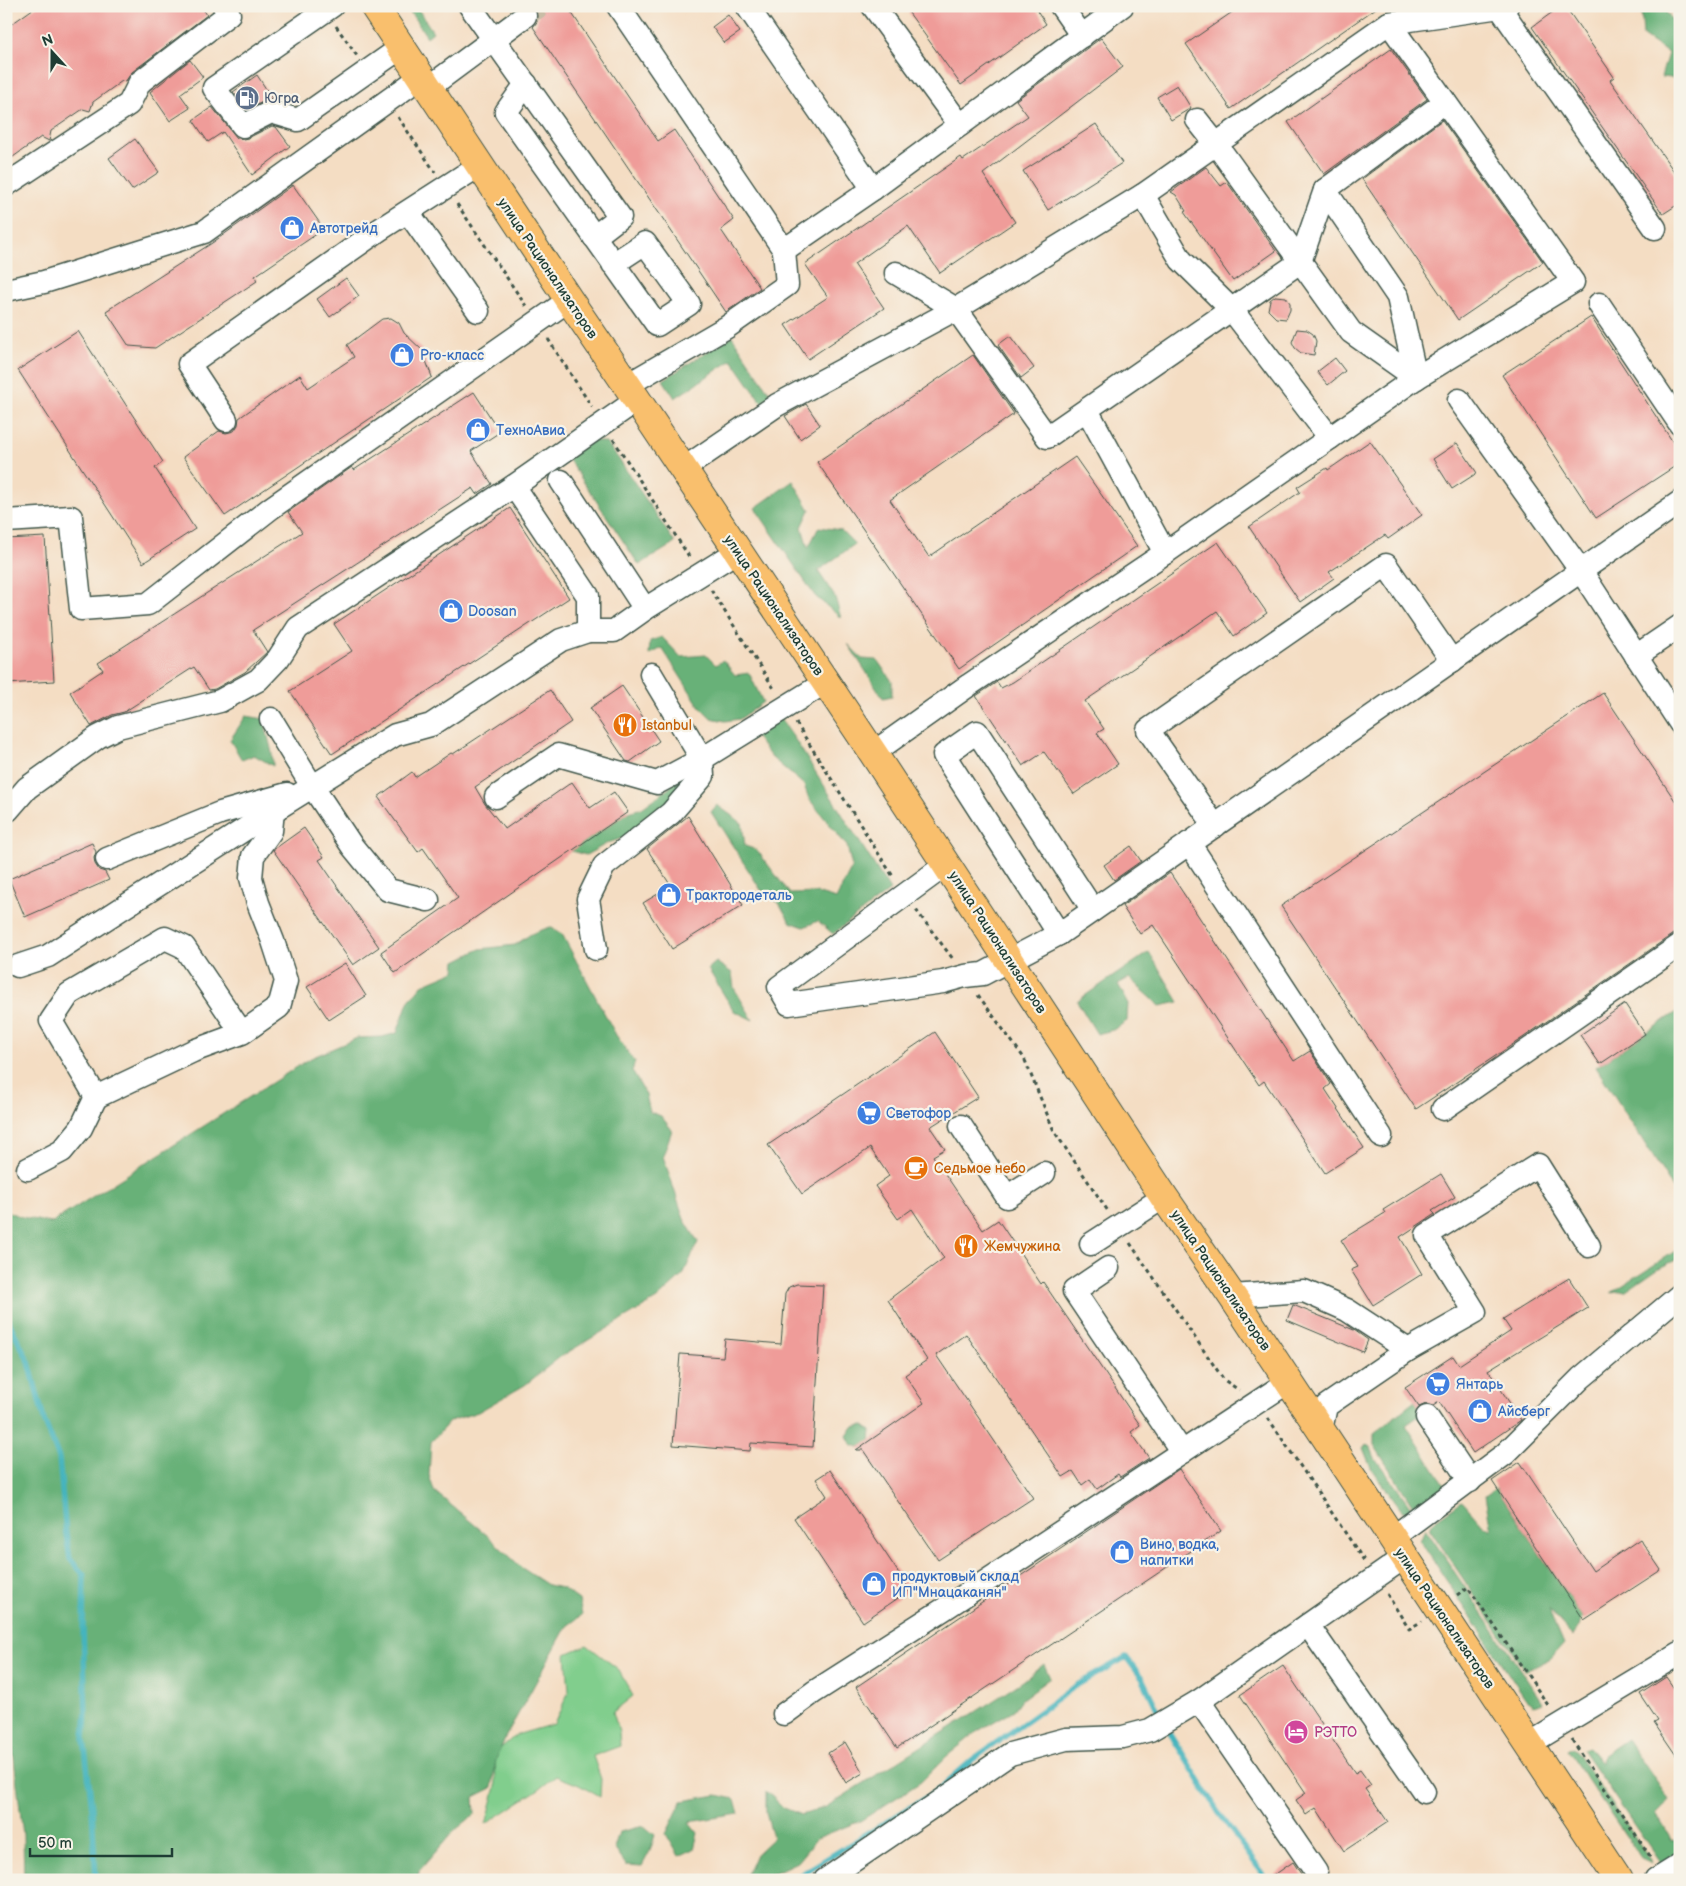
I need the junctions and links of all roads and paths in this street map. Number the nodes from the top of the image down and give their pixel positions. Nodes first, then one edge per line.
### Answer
1 (224, 6) edge
2 (374, 6) edge
3 (470, 6) edge
4 (618, 6) edge
5 (747, 6) edge
6 (873, 6) edge
7 (1061, 6) edge
8 (1122, 6) edge
9 (1503, 7) edge
10 (329, 8) edge
11 (525, 16) tunnel mouth
12 (1389, 23) junction
13 (1082, 36) junction
14 (494, 39) junction
15 (402, 47) junction
16 (368, 71) junction
17 (425, 82) junction
18 (526, 84) junction
19 (387, 102) junction
20 (1446, 102) junction
21 (1197, 120) dead end
22 (960, 125) junction
23 (1216, 144) junction
24 (480, 165) junction
25 (6, 185) edge
26 (446, 187) junction
27 (873, 189) junction
28 (1325, 190) junction
29 (1143, 195) junction
30 (408, 212) junction
31 (1655, 228) dead end
32 (594, 237) junction
33 (784, 250) junction
34 (1300, 262) junction
35 (614, 264) dead end
36 (896, 273) dead end
37 (6, 290) edge
38 (568, 300) junction
39 (1599, 304) dead end
40 (956, 309) junction
41 (1232, 310) junction
42 (478, 311) dead end
43 (537, 322) junction
44 (1416, 378) junction
45 (632, 393) junction
46 (1459, 400) dead end
47 (1087, 410) junction
48 (226, 420) dead end
49 (603, 424) junction
50 (1680, 424) edge
51 (1330, 438) junction
52 (683, 469) junction
53 (561, 481) dead end
54 (514, 486) junction
55 (1680, 502) edge
56 (6, 521) edge
57 (738, 551) junction
58 (1165, 553) junction
59 (1581, 571) junction
60 (701, 574) junction
61 (645, 609) junction
62 (1680, 626) edge
63 (588, 631) junction
64 (1636, 656) junction
65 (1452, 660) junction
66 (651, 674) dead end
67 (826, 682) junction
68 (786, 707) junction
69 (270, 718) dead end
70 (1680, 723) edge
71 (873, 753) junction
72 (702, 759) junction
73 (312, 786) junction
74 (496, 797) dead end
75 (8, 810) dead end
76 (273, 811) junction
77 (1215, 826) junction
78 (1189, 843) junction
79 (107, 858) dead end
80 (946, 864) junction
81 (905, 894) junction
82 (428, 900) dead end
83 (1093, 910) junction
84 (1058, 934) junction
85 (1680, 945) edge
86 (596, 949) dead end
87 (1010, 961) junction
88 (18, 966) dead end
89 (965, 976) junction
90 (242, 1033) junction
91 (96, 1096) junction
92 (1443, 1109) dead end
93 (961, 1126) dead end
94 (1381, 1136) dead end
95 (28, 1169) dead end
96 (1044, 1174) dead end
97 (1164, 1197) junction
98 (1119, 1226) junction
99 (1091, 1244) dead end
100 (1589, 1246) dead end
101 (1108, 1268) dead end
102 (1232, 1296) junction
103 (1678, 1297) edge
104 (1408, 1350) junction
105 (1288, 1382) junction
106 (1258, 1402) junction
107 (1427, 1417) dead end
108 (1321, 1430) junction
109 (1182, 1452) junction
110 (1470, 1481) junction
111 (1399, 1548) junction
112 (1375, 1577) junction
113 (1468, 1587) dead end
114 (1439, 1609) junction
115 (1308, 1625) junction
116 (1680, 1653) edge
117 (1199, 1701) junction
118 (784, 1714) dead end
119 (1529, 1744) junction
120 (1424, 1792) dead end
121 (1680, 1865) edge
122 (1316, 1872) dead end
123 (825, 1880) edge
124 (1619, 1880) edge
125 (1656, 1880) edge

1 - 25 lane
2 - 15 main road, улица Рационализаторов
3 - 14 lane
4 - 33 lane
5 - 27 lane
6 - 22 lane
7 - 13 lane
8 - 13 lane
9 - 12 lane
9 - 31 lane
10 - 16 path
10 - 16 lane
11 - 14 lane
12 - 20 lane
12 - 23 lane
13 - 22 lane
14 - 17 lane
14 - 18 lane
15 - 16 lane
15 - 17 main road, улица Рационализаторов
17 - 19 lane
17 - 24 main road, улица Рационализаторов
18 - 32 lane
18 - 32 lane
19 - 26 path
19 - 37 lane
20 - 28 lane
20 - 44 lane
21 - 23 lane
22 - 27 lane
23 - 29 lane
23 - 34 lane
24 - 26 lane
24 - 38 main road, улица Рационализаторов
26 - 30 lane
26 - 43 path
27 - 33 lane
28 - 34 lane
28 - 44 lane
29 - 40 lane
29 - 41 lane
30 - 42 lane
30 - 48 lane
32 - 35 lane
33 - 45 lane
34 - 41 lane
34 - 44 lane
36 - 40 lane
38 - 43 lane
38 - 45 main road, улица Рационализаторов
39 - 50 lane
40 - 47 lane
40 - 52 lane
41 - 47 lane
41 - 51 lane
43 - 49 path
43 - 56 lane
44 - 51 lane
45 - 49 lane
45 - 52 main road, улица Рационализаторов
46 - 59 lane
47 - 58 lane
49 - 54 lane
49 - 60 path
51 - 58 lane
52 - 57 main road, улица Рационализаторов
53 - 61 lane
54 - 63 lane
54 - 75 lane
55 - 59 lane
57 - 60 lane
57 - 67 main road, улица Рационализаторов
58 - 71 lane
59 - 64 lane
59 - 65 lane
60 - 61 lane
60 - 68 path
61 - 63 lane
62 - 64 lane
63 - 73 lane
64 - 70 lane
65 - 77 lane
65 - 77 lane
66 - 72 lane
67 - 68 lane
67 - 71 main road, улица Рационализаторов
68 - 72 lane
68 - 81 path
69 - 73 lane
71 - 80 main road, улица Рационализаторов
72 - 74 lane
72 - 86 lane
73 - 76 lane
73 - 79 lane
73 - 82 lane
76 - 88 lane
76 - 90 lane
77 - 78 lane
78 - 83 lane
78 - 94 lane
80 - 81 lane
80 - 87 main road, улица Рационализаторов
81 - 89 path
81 - 89 lane
83 - 84 lane
83 - 84 lane
84 - 87 lane
85 - 92 lane
87 - 89 lane
87 - 97 main road, улица Рационализаторов
89 - 98 path
90 - 91 lane
90 - 91 lane
91 - 95 lane
93 - 96 lane
97 - 98 lane
97 - 102 main road, улица Рационализаторов
98 - 99 lane
98 - 106 path
100 - 104 lane
101 - 109 lane
102 - 104 lane
102 - 105 main road, улица Рационализаторов
103 - 110 lane
104 - 108 lane
105 - 106 lane
105 - 108 main road, улица Рационализаторов
106 - 109 lane
106 - 112 path
107 - 110 lane
108 - 111 main road, улица Рационализаторов
109 - 118 lane
110 - 111 lane
111 - 112 lane
111 - 114 main road, улица Рационализаторов
112 - 114 path
112 - 115 lane
113 - 114 path
114 - 119 main road, улица Рационализаторов
115 - 117 lane
115 - 120 lane
116 - 119 lane
117 - 122 lane
117 - 123 lane
119 - 124 main road, улица Рационализаторов
121 - 125 lane

